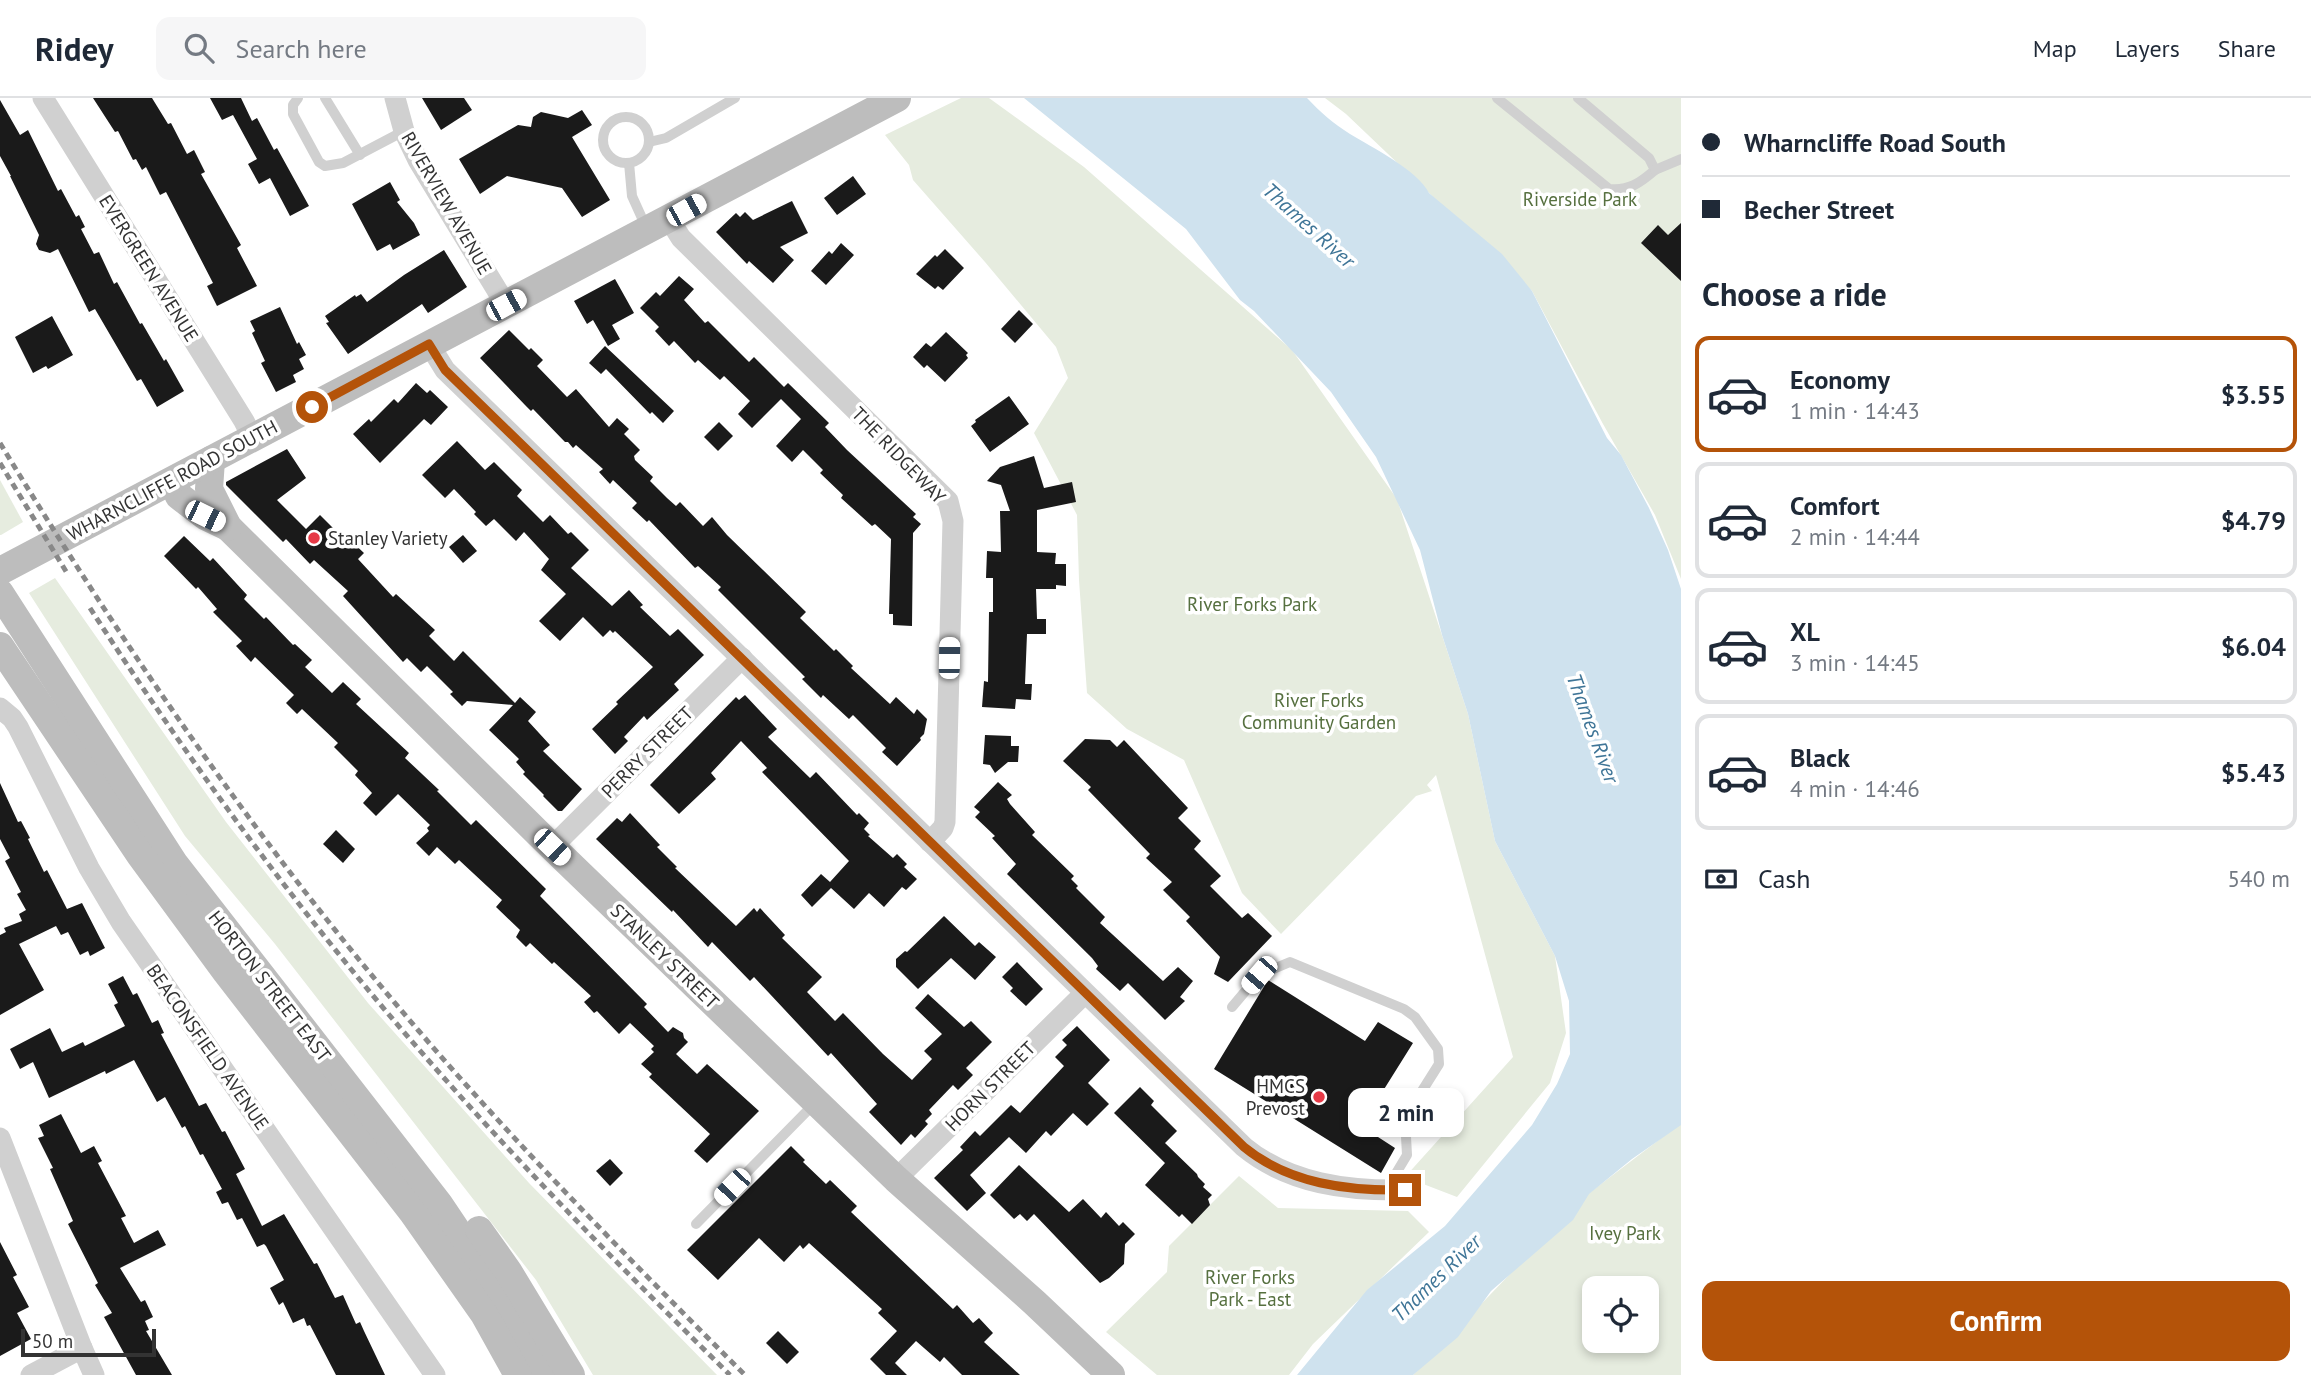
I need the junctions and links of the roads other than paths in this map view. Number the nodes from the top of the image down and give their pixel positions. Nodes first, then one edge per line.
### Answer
1 (43, 98) edge
2 (298, 98) edge
3 (325, 98) edge
4 (395, 98) edge
5 (735, 98) edge
6 (897, 98) edge
7 (1497, 98) edge
8 (1578, 98) edge
9 (404, 131) junction
10 (649, 142) junction
11 (360, 155) junction
12 (1681, 159) edge
13 (629, 163) junction
14 (1655, 170) junction
15 (658, 225) junction
16 (506, 305) junction
17 (429, 344) junction
18 (253, 439) junction
19 (211, 460) junction
20 (172, 481) junction
21 (228, 527) junction
22 (0, 571) edge
23 (0, 593) edge
24 (4, 656) edge
25 (742, 658) junction
26 (0, 709) edge
27 (930, 842) junction
28 (552, 847) junction
29 (1084, 994) junction
30 (1232, 1007) dead end
31 (816, 1102) junction
32 (0, 1138) edge
33 (896, 1179) junction
34 (1396, 1190) joint
35 (439, 1204) junction
36 (696, 1224) dead end
37 (82, 1348) junction
38 (31, 1375) edge
39 (94, 1375) edge
40 (435, 1375) edge
41 (518, 1375) edge
42 (546, 1375) edge
43 (571, 1375) edge
44 (1111, 1375) edge

1 - 18 street, EVERGREEN AVENUE
2 - 11 lane
3 - 11 lane
4 - 9 street, RIVERVIEW AVENUE
5 - 10 lane
6 - 15 main road, WHARNCLIFFE ROAD SOUTH
7 - 14 lane
8 - 14 lane
9 - 11 lane
9 - 16 street, RIVERVIEW AVENUE
10 - 13 lane
10 - 13 lane
12 - 14 lane
13 - 15 lane
15 - 16 main road, WHARNCLIFFE ROAD SOUTH
15 - 27 street, THE RIDGEWAY
16 - 17 main road, WHARNCLIFFE ROAD SOUTH
17 - 18 main road, WHARNCLIFFE ROAD SOUTH
17 - 25 street
18 - 19 main road, WHARNCLIFFE ROAD SOUTH
19 - 20 main road, WHARNCLIFFE ROAD SOUTH
19 - 21 main road, STANLEY STREET
20 - 21 main road, STANLEY STREET
20 - 22 main road, WHARNCLIFFE ROAD SOUTH
21 - 28 main road, STANLEY STREET
23 - 35 main road, HORTON STREET EAST
24 - 41 main road, HORTON STREET EAST
25 - 27 street
25 - 28 street, PERRY STREET
26 - 40 street, BEACONSFIELD AVENUE
27 - 29 street
28 - 31 main road, STANLEY STREET
29 - 33 street, HORN STREET
29 - 34 street
30 - 34 lane
31 - 33 main road, STANLEY STREET
31 - 36 lane
32 - 37 street
33 - 44 main road, STANLEY STREET
35 - 42 main road, HORTON STREET EAST
35 - 43 main road
37 - 38 street
37 - 39 street

